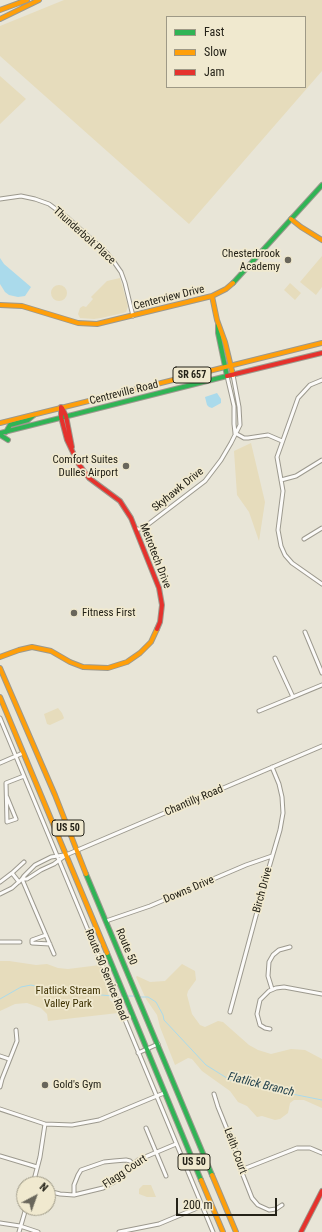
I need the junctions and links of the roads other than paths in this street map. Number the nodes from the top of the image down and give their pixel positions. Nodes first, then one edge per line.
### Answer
1 (27, 0) edge
2 (39, 0) edge
3 (0, 10) edge
4 (0, 19) edge
5 (322, 185) edge
6 (0, 198) edge
7 (291, 219) junction
8 (322, 240) edge
9 (212, 296) junction
10 (0, 305) edge
11 (133, 316) junction
12 (218, 320) junction
13 (322, 343) edge
14 (322, 353) edge
15 (311, 356) junction
16 (322, 356) edge
17 (230, 365) junction
18 (224, 367) junction
19 (233, 375) junction
20 (227, 376) junction
21 (322, 380) edge
22 (61, 408) junction
23 (35, 414) junction
24 (66, 416) junction
25 (61, 417) junction
26 (0, 423) edge
27 (6, 432) junction
28 (0, 434) edge
29 (236, 434) junction
30 (8, 440) dead end
31 (282, 441) junction
32 (73, 453) junction
33 (322, 460) edge
34 (281, 480) junction
35 (322, 528) edge
36 (136, 529) junction
37 (304, 539) dead end
38 (322, 584) edge
39 (305, 632) dead end
40 (0, 657) edge
41 (275, 658) dead end
42 (0, 668) edge
43 (322, 673) edge
44 (322, 685) edge
45 (0, 697) edge
46 (293, 697) junction
47 (259, 711) dead end
48 (0, 718) edge
49 (322, 746) edge
50 (23, 753) junction
51 (16, 756) junction
52 (0, 763) edge
53 (272, 767) junction
54 (24, 776) junction
55 (7, 797) junction
56 (77, 851) junction
57 (66, 855) junction
58 (57, 856) junction
59 (272, 856) junction
60 (59, 860) junction
61 (24, 862) dead end
62 (12, 873) junction
63 (22, 879) junction
64 (0, 882) edge
65 (19, 882) junction
66 (0, 894) edge
67 (106, 921) junction
68 (46, 935) junction
69 (0, 942) edge
70 (20, 942) dead end
71 (50, 944) junction
72 (290, 947) dead end
73 (54, 954) dead end
74 (272, 989) junction
75 (322, 994) edge
76 (230, 1012) dead end
77 (270, 1029) dead end
78 (16, 1030) dead end
79 (158, 1044) junction
80 (146, 1049) junction
81 (138, 1052) junction
82 (0, 1056) edge
83 (9, 1060) junction
84 (0, 1087) edge
85 (164, 1093) junction
86 (214, 1094) dead end
87 (156, 1096) junction
88 (0, 1109) edge
89 (45, 1124) junction
90 (146, 1128) dead end
91 (176, 1144) junction
92 (156, 1152) junction
93 (322, 1153) edge
94 (0, 1156) edge
95 (133, 1164) junction
96 (38, 1167) junction
97 (241, 1170) junction
98 (35, 1176) edge
99 (166, 1176) dead end
100 (322, 1191) edge
101 (56, 1193) edge
102 (74, 1195) junction
103 (282, 1205) dead end
104 (202, 1206) junction
105 (23, 1216) edge
106 (0, 1223) edge
107 (20, 1226) junction
108 (18, 1232) edge
109 (38, 1232) edge
110 (119, 1232) edge
111 (213, 1232) edge
112 (223, 1232) edge
113 (236, 1232) edge
114 (301, 1232) edge

1 - 3 main road
2 - 4 main road
5 - 7 main road, Centerview Drive
6 - 11 street, Thunderbolt Place
7 - 8 main road
7 - 9 main road, Centerview Drive
9 - 11 main road, Centerview Drive
9 - 12 main road, Skyhawk Drive
10 - 11 main road, Centerview Drive
12 - 17 main road, Skyhawk Drive
12 - 18 main road, Skyhawk Drive
13 - 17 main road, Centreville Road / SR 657
14 - 15 main road, Centreville Road / SR 657
15 - 16 main road
15 - 19 main road, Centreville Road / SR 657
17 - 18 main road, Centreville Road / SR 657
17 - 19 main road, Skyhawk Drive
18 - 20 main road, Skyhawk Drive
18 - 22 main road, Centreville Road / SR 657
19 - 20 main road, Centreville Road / SR 657
19 - 29 street, Skyhawk Drive
20 - 24 main road, Centreville Road / SR 657
20 - 29 street, Skyhawk Drive
21 - 31 street
22 - 23 main road, Centreville Road / SR 657
22 - 24 main road, Metrotech Drive
22 - 25 main road, Metrotech Drive
23 - 26 main road, Centreville Road / SR 657
23 - 27 main road
24 - 25 main road, Centreville Road / SR 657
24 - 32 main road, Metrotech Drive
25 - 27 main road, Centreville Road / SR 657
25 - 32 main road, Metrotech Drive
27 - 28 main road, Centreville Road / SR 657
28 - 30 main road
29 - 31 street
29 - 36 street, Skyhawk Drive
31 - 34 street
32 - 36 main road, Metrotech Drive
33 - 34 street
34 - 38 street
35 - 37 street
36 - 40 main road, Metrotech Drive
39 - 43 street
41 - 46 street
42 - 56 main road, Route 50 / US 50
44 - 46 street
45 - 50 main road, Route 50 / US 50
46 - 47 street
48 - 51 street, Route 50 Service Road
49 - 53 street, Chantilly Road
50 - 51 street
50 - 57 main road, Route 50 / US 50
51 - 52 street
51 - 54 street, Route 50 Service Road
53 - 56 street, Chantilly Road
53 - 59 street, Birch Drive
54 - 55 street
54 - 58 street, Route 50 Service Road
55 - 55 street
56 - 57 street, Chantilly Road
56 - 67 main road, Route 50 / US 50
57 - 58 street, Chantilly Road
57 - 60 street, Chantilly Road
57 - 80 main road, Route 50 / US 50
58 - 60 street, Route 50 Service Road
58 - 63 street, Chantilly Road
59 - 67 street, Downs Drive
59 - 76 street, Birch Drive
60 - 63 street, Chantilly Road
60 - 81 street, Route 50 Service Road
61 - 62 street
62 - 64 street
62 - 65 street
63 - 65 street, Chantilly Road
63 - 68 street
65 - 66 street, Chantilly Road
67 - 79 main road, Route 50 / US 50
68 - 71 street
68 - 71 street
69 - 70 street
71 - 73 street
72 - 74 street
74 - 75 street
74 - 77 street
78 - 83 street
79 - 80 street
79 - 113 main road, Route 50 / US 50
80 - 81 street
80 - 85 main road, Route 50 / US 50
81 - 87 street, Route 50 Service Road
82 - 83 street
83 - 84 street
85 - 87 street
85 - 112 main road, Route 50 / US 50
86 - 97 street, Leith Court
87 - 89 street
87 - 91 street, Route 50 Service Road
88 - 89 street
89 - 96 street
90 - 92 street
91 - 92 street, Flagg Court
91 - 104 street, Route 50 Service Road
92 - 95 street, Flagg Court
92 - 99 street
93 - 97 street
94 - 96 street
95 - 102 street, Flagg Court
95 - 102 street
96 - 98 street
97 - 103 street, Leith Court
100 - 114 main road
101 - 102 street, Flagg Court
104 - 110 street
104 - 111 street, Route 50 Service Road
105 - 107 street
106 - 107 street
107 - 108 street
107 - 109 street

